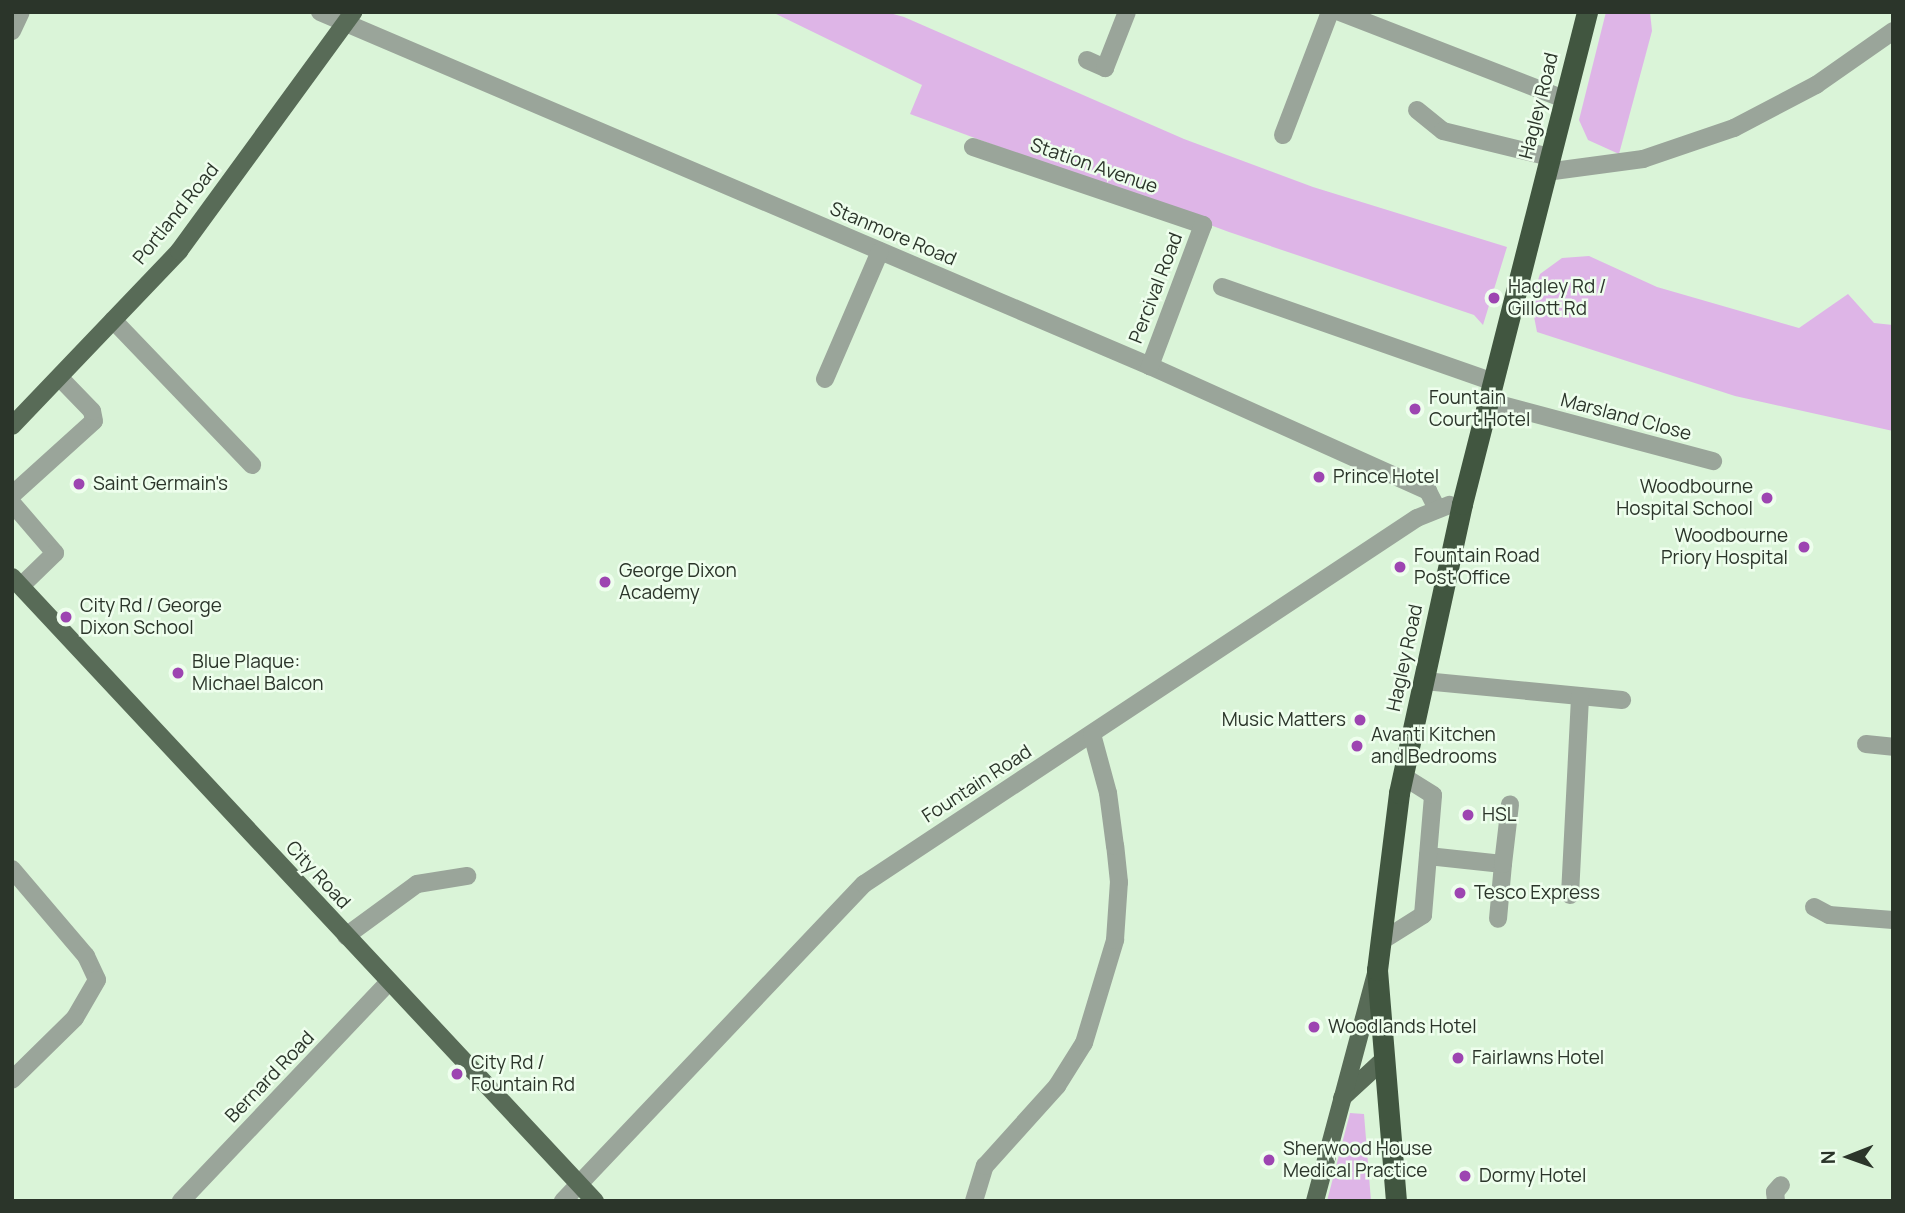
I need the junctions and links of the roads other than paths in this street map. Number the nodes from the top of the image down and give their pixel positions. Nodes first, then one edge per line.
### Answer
1 (21, 12) edge
2 (320, 12) edge
3 (1127, 12) edge
4 (1330, 12) edge
5 (1340, 12) edge
6 (1587, 12) edge
7 (350, 18) edge
8 (1893, 31) edge
9 (12, 32) edge
10 (1087, 60) dead end
11 (1564, 99) junction
12 (1417, 110) dead end
13 (1283, 135) dead end
14 (973, 147) dead end
15 (1548, 164) junction
16 (1203, 225) joint
17 (880, 251) junction
18 (1222, 287) dead end
19 (113, 320) junction
20 (1150, 366) junction
21 (59, 377) junction
22 (825, 379) dead end
23 (1490, 392) junction
24 (12, 426) edge
25 (1713, 461) dead end
26 (252, 465) dead end
27 (12, 495) edge
28 (12, 503) edge
29 (1462, 504) junction
30 (1437, 509) junction
31 (16, 582) edge
32 (1424, 681) junction
33 (1580, 696) junction
34 (1622, 700) dead end
35 (1092, 734) junction
36 (1866, 744) dead end
37 (1893, 747) edge
38 (1403, 776) junction
39 (1510, 804) dead end
40 (1428, 856) junction
41 (1503, 864) junction
42 (12, 869) edge
43 (467, 876) dead end
44 (1570, 894) dead end
45 (1814, 907) dead end
46 (1498, 919) dead end
47 (1893, 920) edge
48 (346, 936) junction
49 (1380, 942) junction
50 (1377, 970) junction
51 (389, 982) junction
52 (1381, 1062) junction
53 (12, 1080) edge
54 (1342, 1098) junction
55 (580, 1184) junction
56 (181, 1201) edge
57 (563, 1201) edge
58 (595, 1201) edge
59 (974, 1201) edge
60 (1315, 1201) edge
61 (1396, 1201) edge

1 - 9 street
2 - 7 street, Stanmore Road
3 - 10 street
4 - 13 street
5 - 11 street
6 - 11 highway, Hagley Road
7 - 17 street, Stanmore Road
7 - 19 main road, Portland Road
8 - 15 street
11 - 15 highway, Hagley Road
12 - 15 street
14 - 16 street, Station Avenue
15 - 23 highway, Hagley Road
16 - 20 street, Percival Road
17 - 20 street, Stanmore Road
17 - 22 street
18 - 23 street, Marsland Close
19 - 21 main road, Portland Road
19 - 26 street
20 - 30 street, Stanmore Road
21 - 24 main road, Portland Road
21 - 27 street
23 - 25 street, Marsland Close
23 - 29 highway, Hagley Road
28 - 31 street
29 - 30 street, Fountain Road
29 - 32 highway, Hagley Road
30 - 35 street, Fountain Road
31 - 48 main road, City Road
32 - 33 street
32 - 38 highway, Hagley Road
33 - 34 street
33 - 44 street
35 - 55 street, Fountain Road
35 - 59 street
36 - 37 street
38 - 40 street
38 - 49 highway, Hagley Road
39 - 41 street
40 - 41 street
40 - 49 street
41 - 46 street
42 - 53 street
43 - 48 street
45 - 47 street
48 - 51 main road, City Road
49 - 50 highway, Hagley Road
50 - 52 highway, Hagley Road
50 - 54 main road
51 - 55 main road, City Road
51 - 56 street, Bernard Road
52 - 54 main road
52 - 61 highway, Hagley Road
54 - 60 main road
55 - 57 street, Fountain Road
55 - 58 main road, City Road

